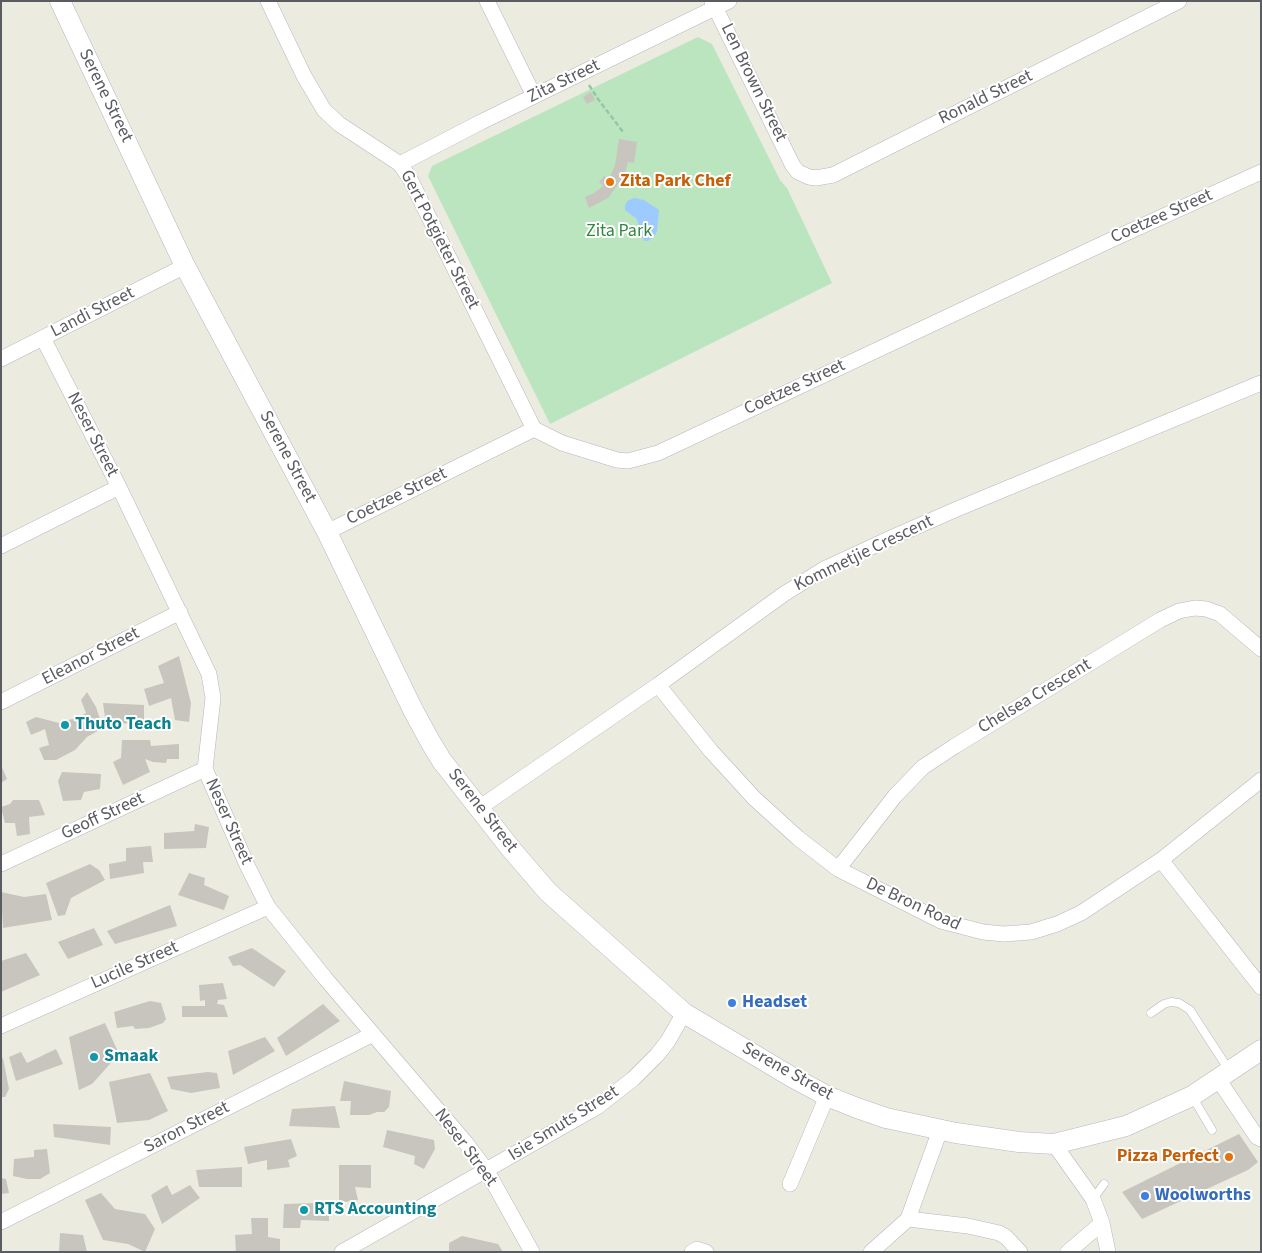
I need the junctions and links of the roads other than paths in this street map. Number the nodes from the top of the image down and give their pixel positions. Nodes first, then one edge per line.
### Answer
1 (60, 1) edge
2 (268, 1) edge
3 (487, 1) edge
4 (1179, 1) edge
5 (719, 3) edge
6 (534, 96) junction
7 (400, 164) junction
8 (793, 166) joint
9 (1261, 172) edge
10 (185, 266) junction
11 (43, 338) junction
12 (1, 359) edge
13 (1261, 383) edge
14 (534, 429) junction
15 (119, 487) junction
16 (327, 532) junction
17 (1, 546) edge
18 (180, 612) junction
19 (1261, 649) edge
20 (658, 685) junction
21 (1, 702) edge
22 (205, 769) junction
23 (1261, 780) edge
24 (480, 808) junction
25 (1161, 860) junction
26 (1, 864) edge
27 (838, 869) junction
28 (268, 906) junction
29 (1261, 986) edge
30 (684, 1013) junction
31 (1151, 1013) dead end
32 (1, 1026) edge
33 (373, 1034) junction
34 (1261, 1050) edge
35 (1224, 1075) junction
36 (827, 1096) junction
37 (1192, 1096) junction
38 (940, 1130) junction
39 (1212, 1130) dead end
40 (1261, 1139) edge
41 (1054, 1144) junction
42 (486, 1171) junction
43 (790, 1184) dead end
44 (1104, 1184) dead end
45 (1093, 1198) junction
46 (908, 1219) junction
47 (1, 1222) edge
48 (1102, 1223) junction
49 (342, 1252) edge
50 (532, 1252) edge
51 (692, 1252) edge
52 (706, 1252) edge
53 (871, 1252) edge
54 (1020, 1252) edge
55 (1068, 1252) edge
56 (1108, 1252) edge

1 - 10 street, Serene Street
2 - 7 street, Gert Potgieter Street
3 - 6 street
4 - 8 street, Ronald Street
5 - 6 street, Zita Street
5 - 8 street, Len Brown Street
6 - 7 street, Zita Street
7 - 14 street, Gert Potgieter Street
9 - 14 street, Coetzee Street
10 - 11 street, Landi Street
10 - 16 street, Serene Street
11 - 12 street, Landi Street
11 - 15 street, Neser Street
13 - 20 street, Kommetjie Crescent
14 - 16 street, Coetzee Street
15 - 17 street
15 - 18 street, Neser Street
16 - 24 street, Serene Street
18 - 21 street, Eleanor Street
18 - 22 street, Neser Street
19 - 27 street, Chelsea Crescent
20 - 24 street, Kommetjie Crescent
20 - 27 street, De Bron Road
22 - 26 street, Geoff Street
22 - 28 street, Neser Street
23 - 25 street, De Bron Road
24 - 30 street, Serene Street
25 - 27 street, De Bron Road
25 - 29 street
28 - 32 street, Lucile Street
28 - 33 street, Neser Street
30 - 36 street, Serene Street
30 - 42 street, Isie Smuts Street
31 - 35 lane
33 - 42 street, Neser Street
33 - 47 street, Saron Street
34 - 35 street, Serene Street
35 - 37 street, Serene Street
35 - 40 street
36 - 38 street, Serene Street
36 - 43 street
37 - 39 lane
37 - 41 street, Serene Street
38 - 41 street, Serene Street
38 - 46 street
41 - 45 street
42 - 49 street, Isie Smuts Street
42 - 50 street, Neser Street
44 - 45 lane
45 - 48 street
46 - 53 street
46 - 54 street
48 - 55 street
48 - 56 street
51 - 52 street

